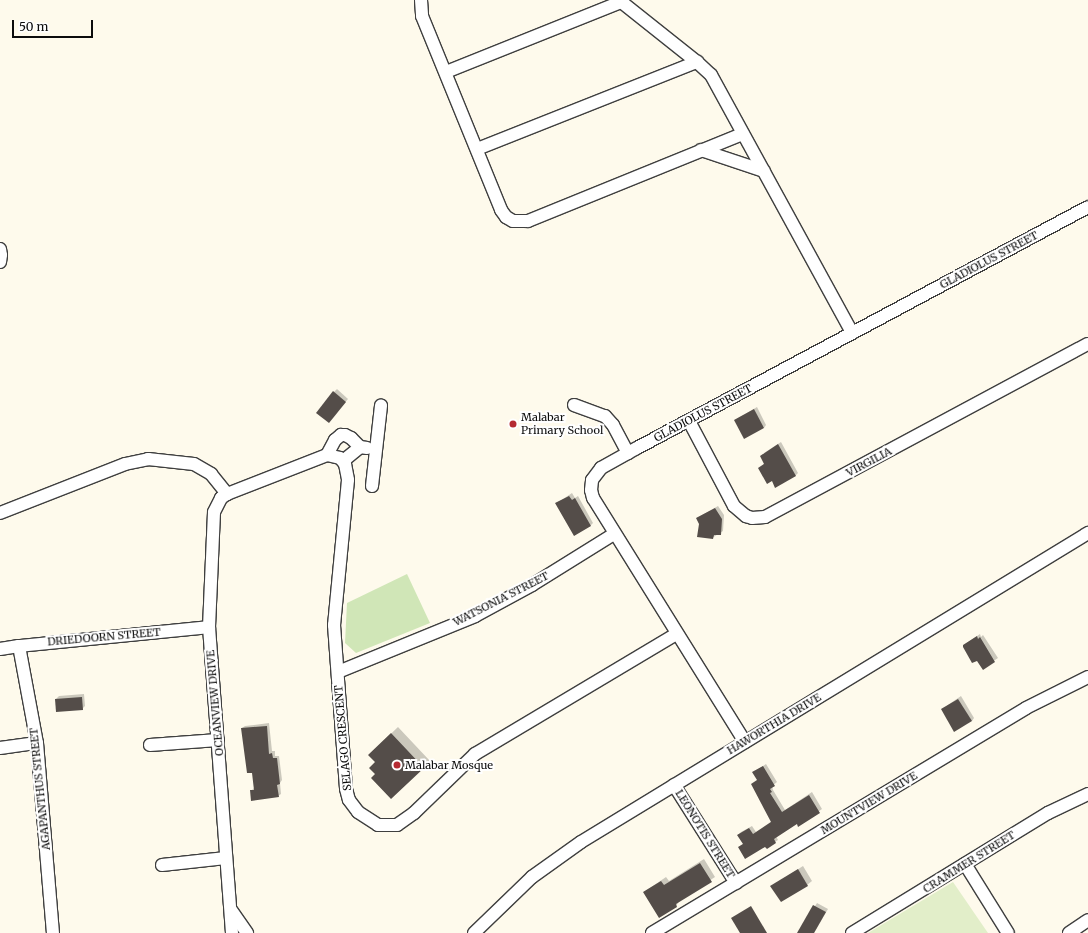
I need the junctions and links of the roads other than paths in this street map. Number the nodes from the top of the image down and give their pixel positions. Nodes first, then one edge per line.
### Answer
1 (421, 0) edge
2 (620, 1) edge
3 (698, 62) junction
4 (446, 72) junction
5 (742, 134) junction
6 (477, 149) junction
7 (701, 150) junction
8 (764, 171) junction
9 (1088, 207) edge
10 (0, 249) edge
11 (0, 262) edge
12 (852, 333) junction
13 (1088, 344) edge
14 (574, 405) dead end
15 (381, 406) dead end
16 (689, 421) junction
17 (360, 447) junction
18 (376, 449) junction
19 (628, 453) junction
20 (327, 455) junction
21 (343, 461) junction
22 (372, 486) dead end
23 (224, 496) junction
24 (0, 513) edge
25 (1088, 533) edge
26 (614, 534) junction
27 (209, 627) junction
28 (676, 634) junction
29 (19, 646) junction
30 (0, 649) edge
31 (338, 672) junction
32 (1088, 677) edge
33 (218, 740) junction
34 (745, 742) junction
35 (37, 743) junction
36 (150, 745) dead end
37 (0, 748) edge
38 (674, 785) junction
39 (1088, 794) edge
40 (226, 858) junction
41 (966, 864) junction
42 (162, 865) dead end
43 (736, 884) junction
44 (231, 909) junction
45 (1088, 920) edge
46 (1073, 932) edge
47 (53, 933) edge
48 (232, 933) edge
49 (247, 933) edge
50 (474, 933) edge
51 (652, 933) edge
52 (852, 933) edge
53 (1008, 933) edge

1 - 4 street
2 - 3 street
2 - 4 street
3 - 5 street
3 - 6 street
4 - 6 street
5 - 7 street
5 - 8 street
6 - 7 street
7 - 8 street
8 - 12 street
9 - 12 street, GLADIOLUS STREET
10 - 11 street
12 - 16 street, GLADIOLUS STREET
13 - 16 street, VIRGILIA
14 - 19 street
15 - 18 street
16 - 19 street, GLADIOLUS STREET
17 - 18 street
17 - 20 street
17 - 21 street
18 - 22 street
19 - 26 street, GLADIOLUS STREET
20 - 21 street
20 - 23 street
21 - 31 street, SELAGO CRESCENT
23 - 24 street
23 - 27 street, OCEANVIEW DRIVE
25 - 34 street, HAWORTHIA DRIVE
26 - 28 street, GLADIOLUS STREET
26 - 31 street, WATSONIA STREET
27 - 29 street, DRIEDOORN STREET
27 - 33 street, OCEANVIEW DRIVE
28 - 31 street, SELAGO CRESCENT
28 - 34 street, GLADIOLUS STREET
29 - 30 street, DRIEDOORN STREET
29 - 35 street, AGAPANTHUS STREET
32 - 43 street, MOUNTVIEW DRIVE
33 - 36 street
33 - 40 street, OCEANVIEW DRIVE
34 - 38 street, HAWORTHIA DRIVE
35 - 37 street
35 - 47 street, AGAPANTHUS STREET
38 - 43 street, LEONOTIS STREET
38 - 50 street, HAWORTHIA DRIVE
39 - 41 street, CRAMMER STREET
40 - 42 street
40 - 44 street, OCEANVIEW DRIVE
41 - 52 street, CRAMMER STREET
41 - 53 street
43 - 51 street, MOUNTVIEW DRIVE
44 - 48 street, OCEANVIEW DRIVE
44 - 49 street, OCEANVIEW DRIVE
45 - 46 street

